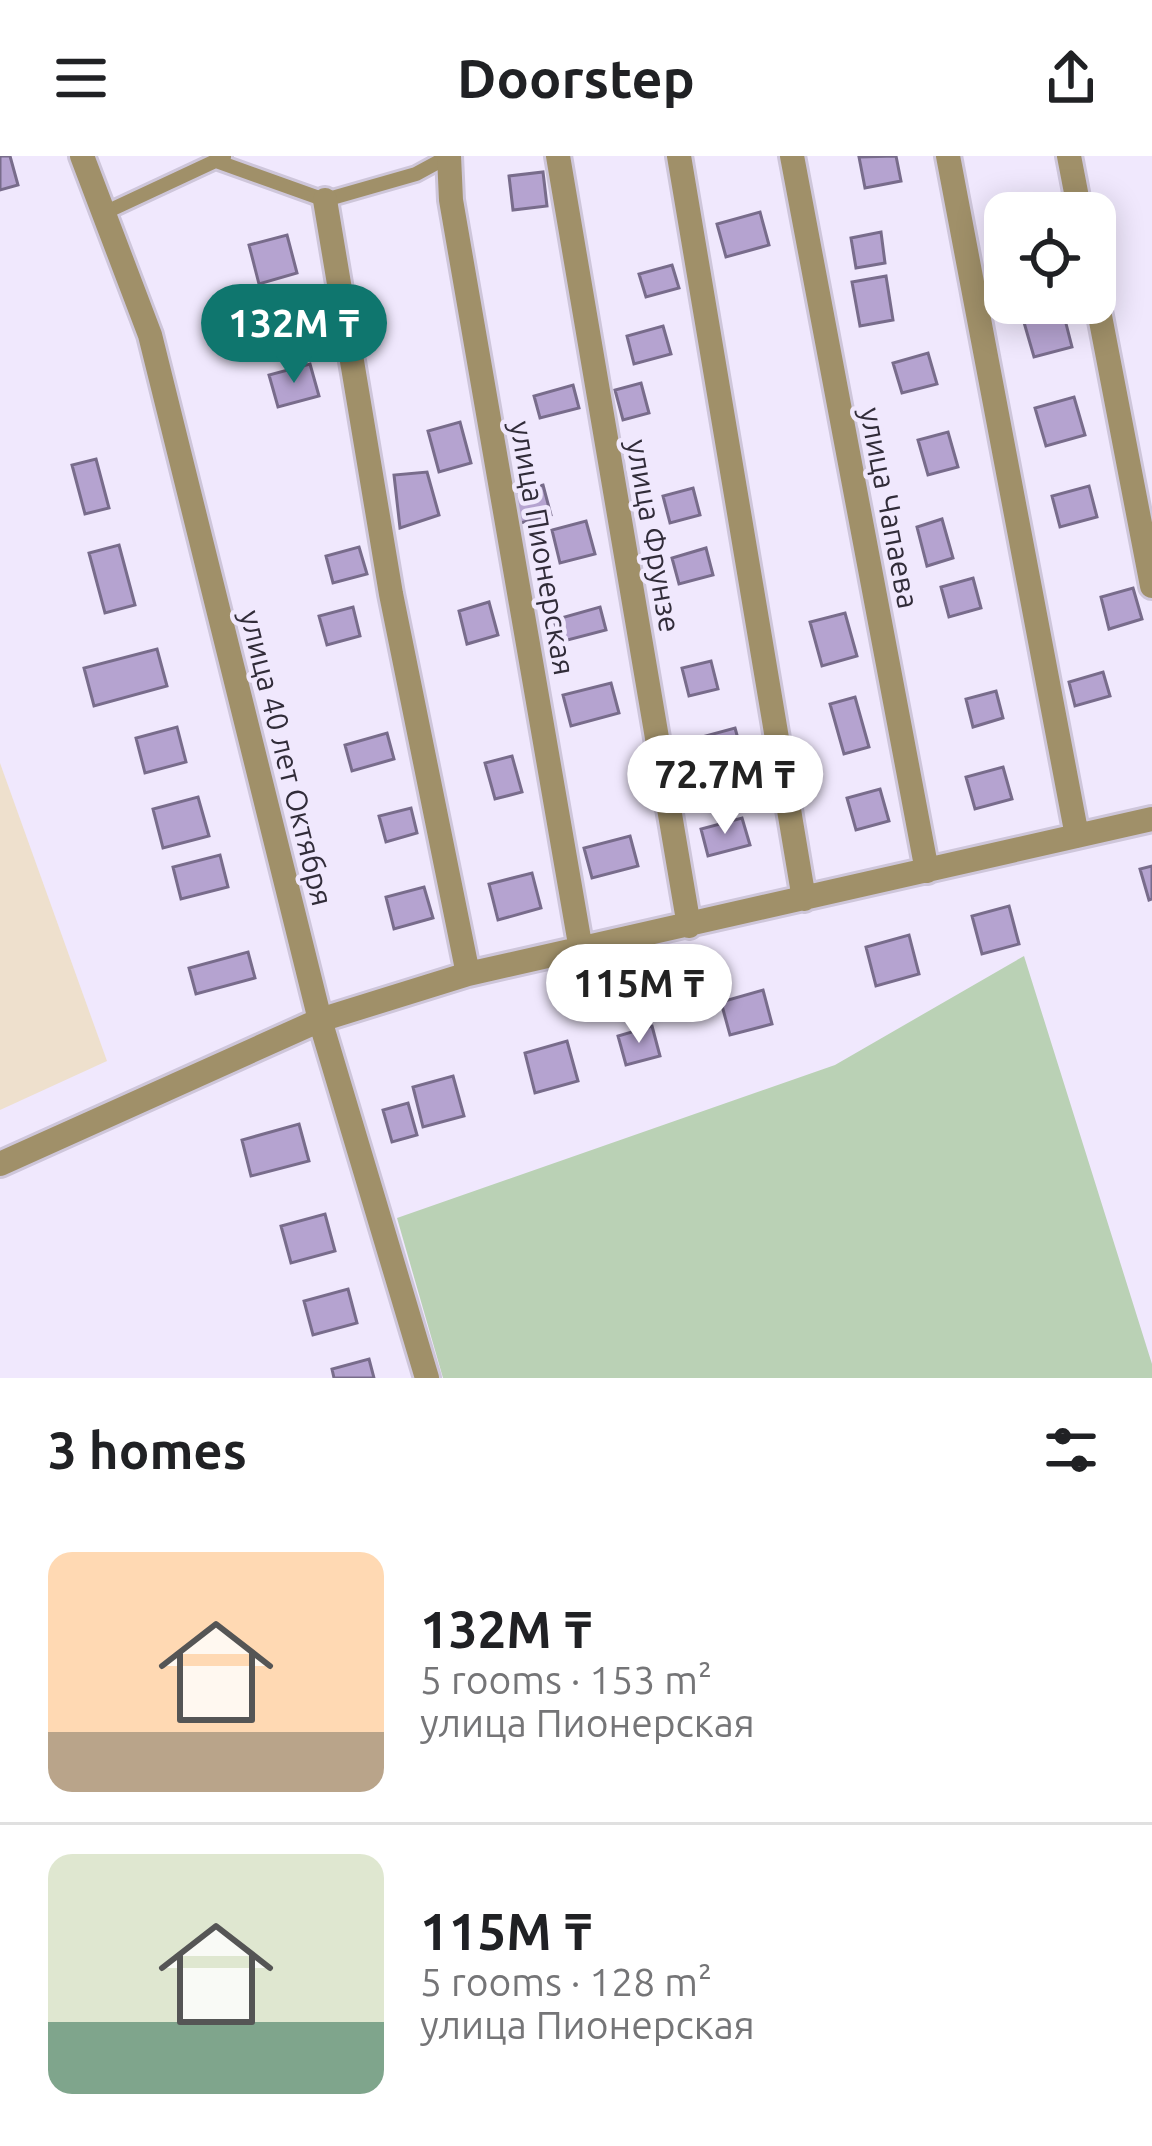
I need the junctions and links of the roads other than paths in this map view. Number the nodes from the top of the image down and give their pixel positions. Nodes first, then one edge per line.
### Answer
1 (82, 156) edge
2 (449, 156) edge
3 (558, 156) edge
4 (679, 156) edge
5 (792, 156) edge
6 (948, 156) edge
7 (1069, 156) edge
8 (221, 159) edge
9 (1076, 192) edge
10 (325, 200) junction
11 (104, 214) junction
12 (1102, 324) edge
13 (1152, 586) edge
14 (1152, 819) edge
15 (1077, 836) junction
16 (927, 871) junction
17 (804, 899) junction
18 (689, 926) junction
19 (581, 950) junction
20 (468, 974) junction
21 (320, 1020) junction
22 (0, 1164) edge
23 (427, 1378) edge

1 - 11 street, улица 40 лет Октября
2 - 10 lane
2 - 19 street, улица Пионерская
3 - 18 street, улица Фрунзе
4 - 17 street
5 - 16 street, улица Чапаева
6 - 15 street
7 - 9 street
8 - 10 lane
8 - 11 lane
10 - 20 street
11 - 21 street, улица 40 лет Октября
12 - 13 street
14 - 15 street
15 - 16 street
16 - 17 street
17 - 18 street
18 - 19 street
19 - 20 street
20 - 21 street
21 - 22 street
21 - 23 street, улица 40 лет Октября

